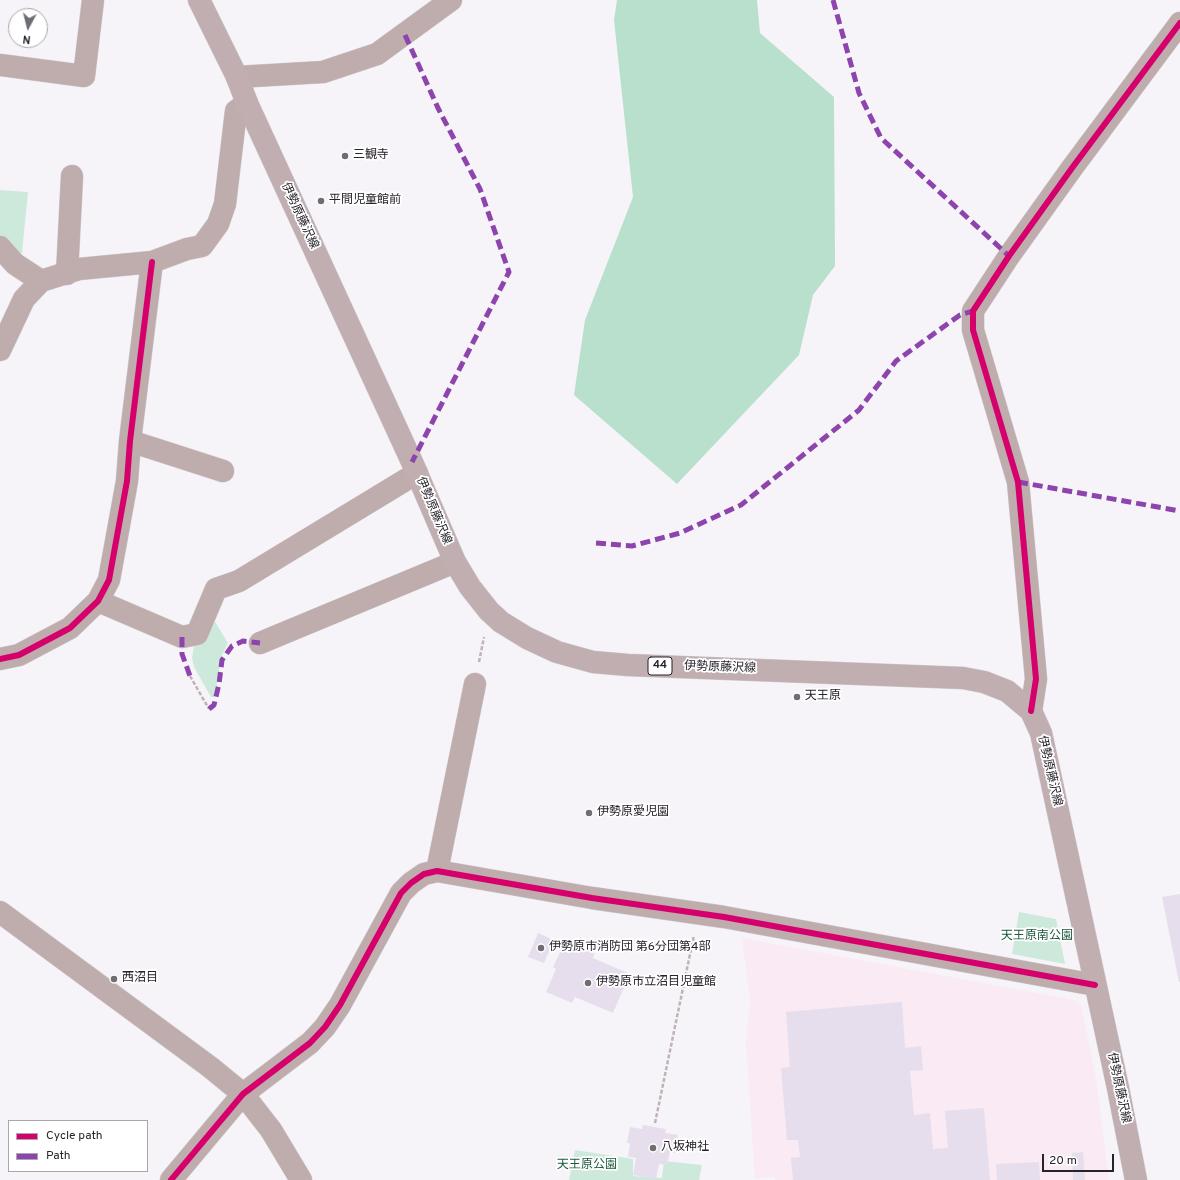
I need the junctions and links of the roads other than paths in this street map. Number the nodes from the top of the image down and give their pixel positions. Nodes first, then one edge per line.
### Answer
1 (93, 0) edge
2 (199, 0) edge
3 (451, 0) edge
4 (1180, 22) edge
5 (0, 65) edge
6 (237, 77) junction
7 (248, 102) junction
8 (72, 176) dead end
9 (0, 247) edge
10 (152, 262) junction
11 (67, 274) junction
12 (40, 281) junction
13 (0, 350) edge
14 (130, 441) junction
15 (223, 470) dead end
16 (417, 473) junction
17 (455, 562) junction
18 (98, 600) junction
19 (260, 643) dead end
20 (0, 659) edge
21 (475, 684) road end
22 (1031, 711) junction
23 (438, 871) junction
24 (0, 912) edge
25 (1095, 985) junction
26 (243, 1094) junction
27 (171, 1180) edge
28 (301, 1180) edge
29 (1136, 1180) edge

1 - 5 street
2 - 6 main road, 伊勢原藤沢線 / 44
3 - 6 street
4 - 22 street
6 - 7 main road, 伊勢原藤沢線 / 44
7 - 10 street
7 - 16 main road, 伊勢原藤沢線 / 44
8 - 11 street
9 - 12 street
10 - 11 street
10 - 14 street
11 - 12 street
12 - 13 street
14 - 15 street
14 - 18 street
16 - 17 main road, 伊勢原藤沢線 / 44
16 - 18 street
17 - 19 street
17 - 22 main road, 伊勢原藤沢線 / 44
18 - 20 street
21 - 23 street
22 - 25 main road, 伊勢原藤沢線 / 44
23 - 25 street
23 - 26 street
24 - 26 street
25 - 29 main road, 伊勢原藤沢線 / 44
26 - 27 street
26 - 28 street

